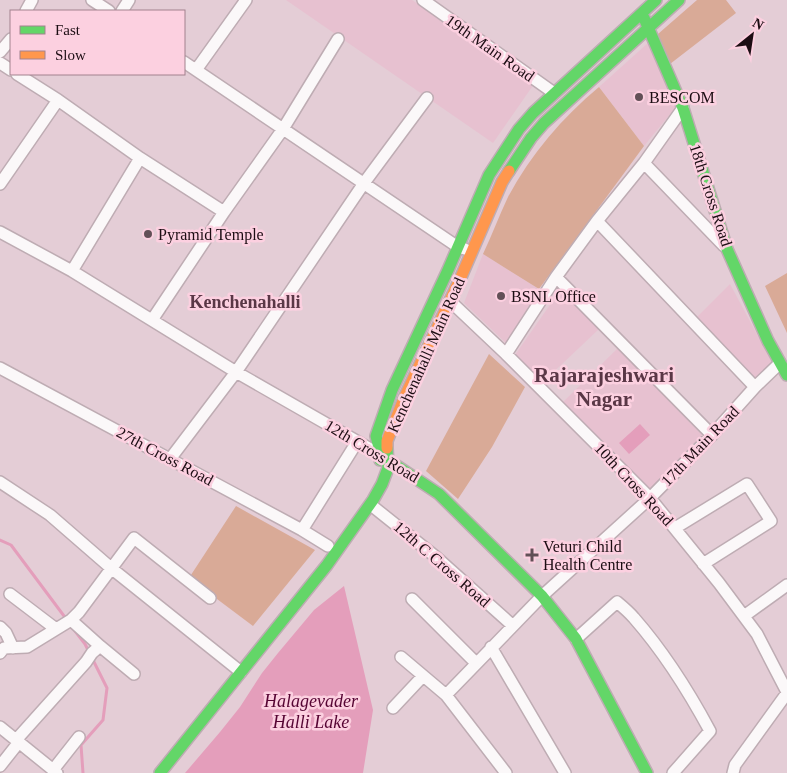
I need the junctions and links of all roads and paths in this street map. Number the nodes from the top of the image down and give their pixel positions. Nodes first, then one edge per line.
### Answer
1 (92, 0) edge
2 (246, 0) edge
3 (423, 0) edge
4 (656, 0) edge
5 (679, 0) edge
6 (439, 4) edge
7 (107, 10) edge
8 (642, 13) junction
9 (648, 27) junction
10 (338, 39) dead end
11 (10, 40) edge
12 (0, 52) edge
13 (185, 63) edge
14 (196, 70) junction
15 (19, 75) edge
16 (554, 93) junction
17 (428, 98) dead end
18 (58, 100) junction
19 (683, 108) junction
20 (283, 129) junction
21 (140, 158) junction
22 (644, 163) junction
23 (364, 183) junction
24 (0, 184) edge
25 (224, 212) junction
26 (597, 221) junction
27 (0, 232) edge
28 (458, 247) junction
29 (727, 249) junction
30 (472, 252) junction
31 (72, 272) junction
32 (556, 277) junction
33 (450, 301) junction
34 (152, 320) junction
35 (506, 354) junction
36 (780, 363) junction
37 (0, 368) edge
38 (236, 372) junction
39 (787, 374) edge
40 (755, 387) junction
41 (712, 436) junction
42 (357, 442) junction
43 (384, 457) junction
44 (170, 459) junction
45 (0, 482) edge
46 (650, 498) junction
47 (370, 505) junction
48 (675, 528) junction
49 (302, 530) junction
50 (328, 546) junction
51 (703, 564) junction
52 (111, 568) junction
53 (787, 585) edge
54 (10, 594) dead end
55 (542, 596) junction
56 (210, 598) dead end
57 (412, 599) dead end
58 (744, 616) junction
59 (64, 624) junction
60 (512, 625) junction
61 (0, 627) edge
62 (576, 639) junction
63 (491, 647) junction
64 (13, 648) junction
65 (0, 653) edge
66 (92, 654) junction
67 (401, 657) dead end
68 (476, 663) junction
69 (237, 669) junction
70 (134, 674) dead end
71 (423, 676) junction
72 (787, 693) edge
73 (446, 695) junction
74 (393, 708) dead end
75 (0, 726) edge
76 (79, 737) dead end
77 (18, 741) junction
78 (0, 766) edge
79 (54, 771) edge
80 (154, 771) edge
81 (504, 772) edge
82 (565, 773) edge
83 (647, 773) edge
84 (673, 773) edge
85 (733, 773) edge

1 - 7 street
2 - 14 street
3 - 6 street, 19th Main Road
4 - 8 main road, Kenchenahalli Main Road
5 - 9 main road, Kenchenahalli Main Road
6 - 16 street, 19th Main Road
8 - 9 main road, 18th Cross Road
8 - 16 main road, Kenchenahalli Main Road
9 - 19 main road, 18th Cross Road
9 - 30 main road, Kenchenahalli Main Road
10 - 20 street
11 - 12 street
13 - 14 street
14 - 20 street
15 - 18 street
16 - 28 main road, Kenchenahalli Main Road
17 - 23 street
18 - 21 street
18 - 24 street
19 - 22 street
19 - 29 main road, 18th Cross Road
20 - 23 street
20 - 25 street
21 - 25 street
21 - 31 street
22 - 26 street
22 - 29 street
23 - 28 street
23 - 38 street
25 - 34 street
26 - 32 street
26 - 40 street
27 - 31 street, 12th Cross Road
28 - 30 street
28 - 43 main road, Kenchenahalli Main Road
29 - 36 main road, 18th Cross Road
30 - 33 main road, Kenchenahalli Main Road
31 - 34 street, 12th Cross Road
32 - 35 street
32 - 41 street
33 - 35 street, 10th Cross Road
33 - 43 main road, Kenchenahalli Main Road
34 - 38 street, 12th Cross Road
35 - 46 street, 10th Cross Road
36 - 39 main road, 18th Cross Road
36 - 40 street, 17th Main Road
37 - 44 street, 27th Cross Road
38 - 42 street, 12th Cross Road
38 - 44 street
40 - 41 street, 17th Main Road
41 - 46 street, 17th Main Road
42 - 43 street, 12th Cross Road
42 - 49 street
43 - 47 main road, Kenchenahalli Main Road
43 - 50 main road, Kenchenahalli Main Road
43 - 55 main road, 12th Cross Road
44 - 49 street, 27th Cross Road
45 - 52 street
46 - 48 street, 10th Cross Road
46 - 55 street, 17th Main Road
47 - 60 street, 12th C Cross Road
47 - 69 main road, Kenchenahalli Main Road
48 - 51 street, 10th Cross Road
48 - 51 street
49 - 50 street, 27th Cross Road
50 - 69 main road, Kenchenahalli Main Road
51 - 58 street, 10th Cross Road
52 - 56 street
52 - 59 street
52 - 69 street
53 - 58 street
54 - 59 street
55 - 60 street, 17th Main Road
55 - 62 main road, 12th Cross Road
57 - 68 street
58 - 72 street, 10th Cross Road
59 - 64 street
59 - 66 street
60 - 63 street, 17th Main Road
61 - 64 street
62 - 83 main road, 12th Cross Road
62 - 84 street
63 - 68 street, 17th Main Road
63 - 82 street
64 - 65 street
66 - 70 street
66 - 77 street
67 - 71 street
68 - 73 street, 17th Main Road
69 - 80 main road, Kenchenahalli Main Road
71 - 73 street
71 - 74 street
72 - 85 street
73 - 81 street
75 - 77 street
76 - 79 street
77 - 78 street
77 - 79 street

